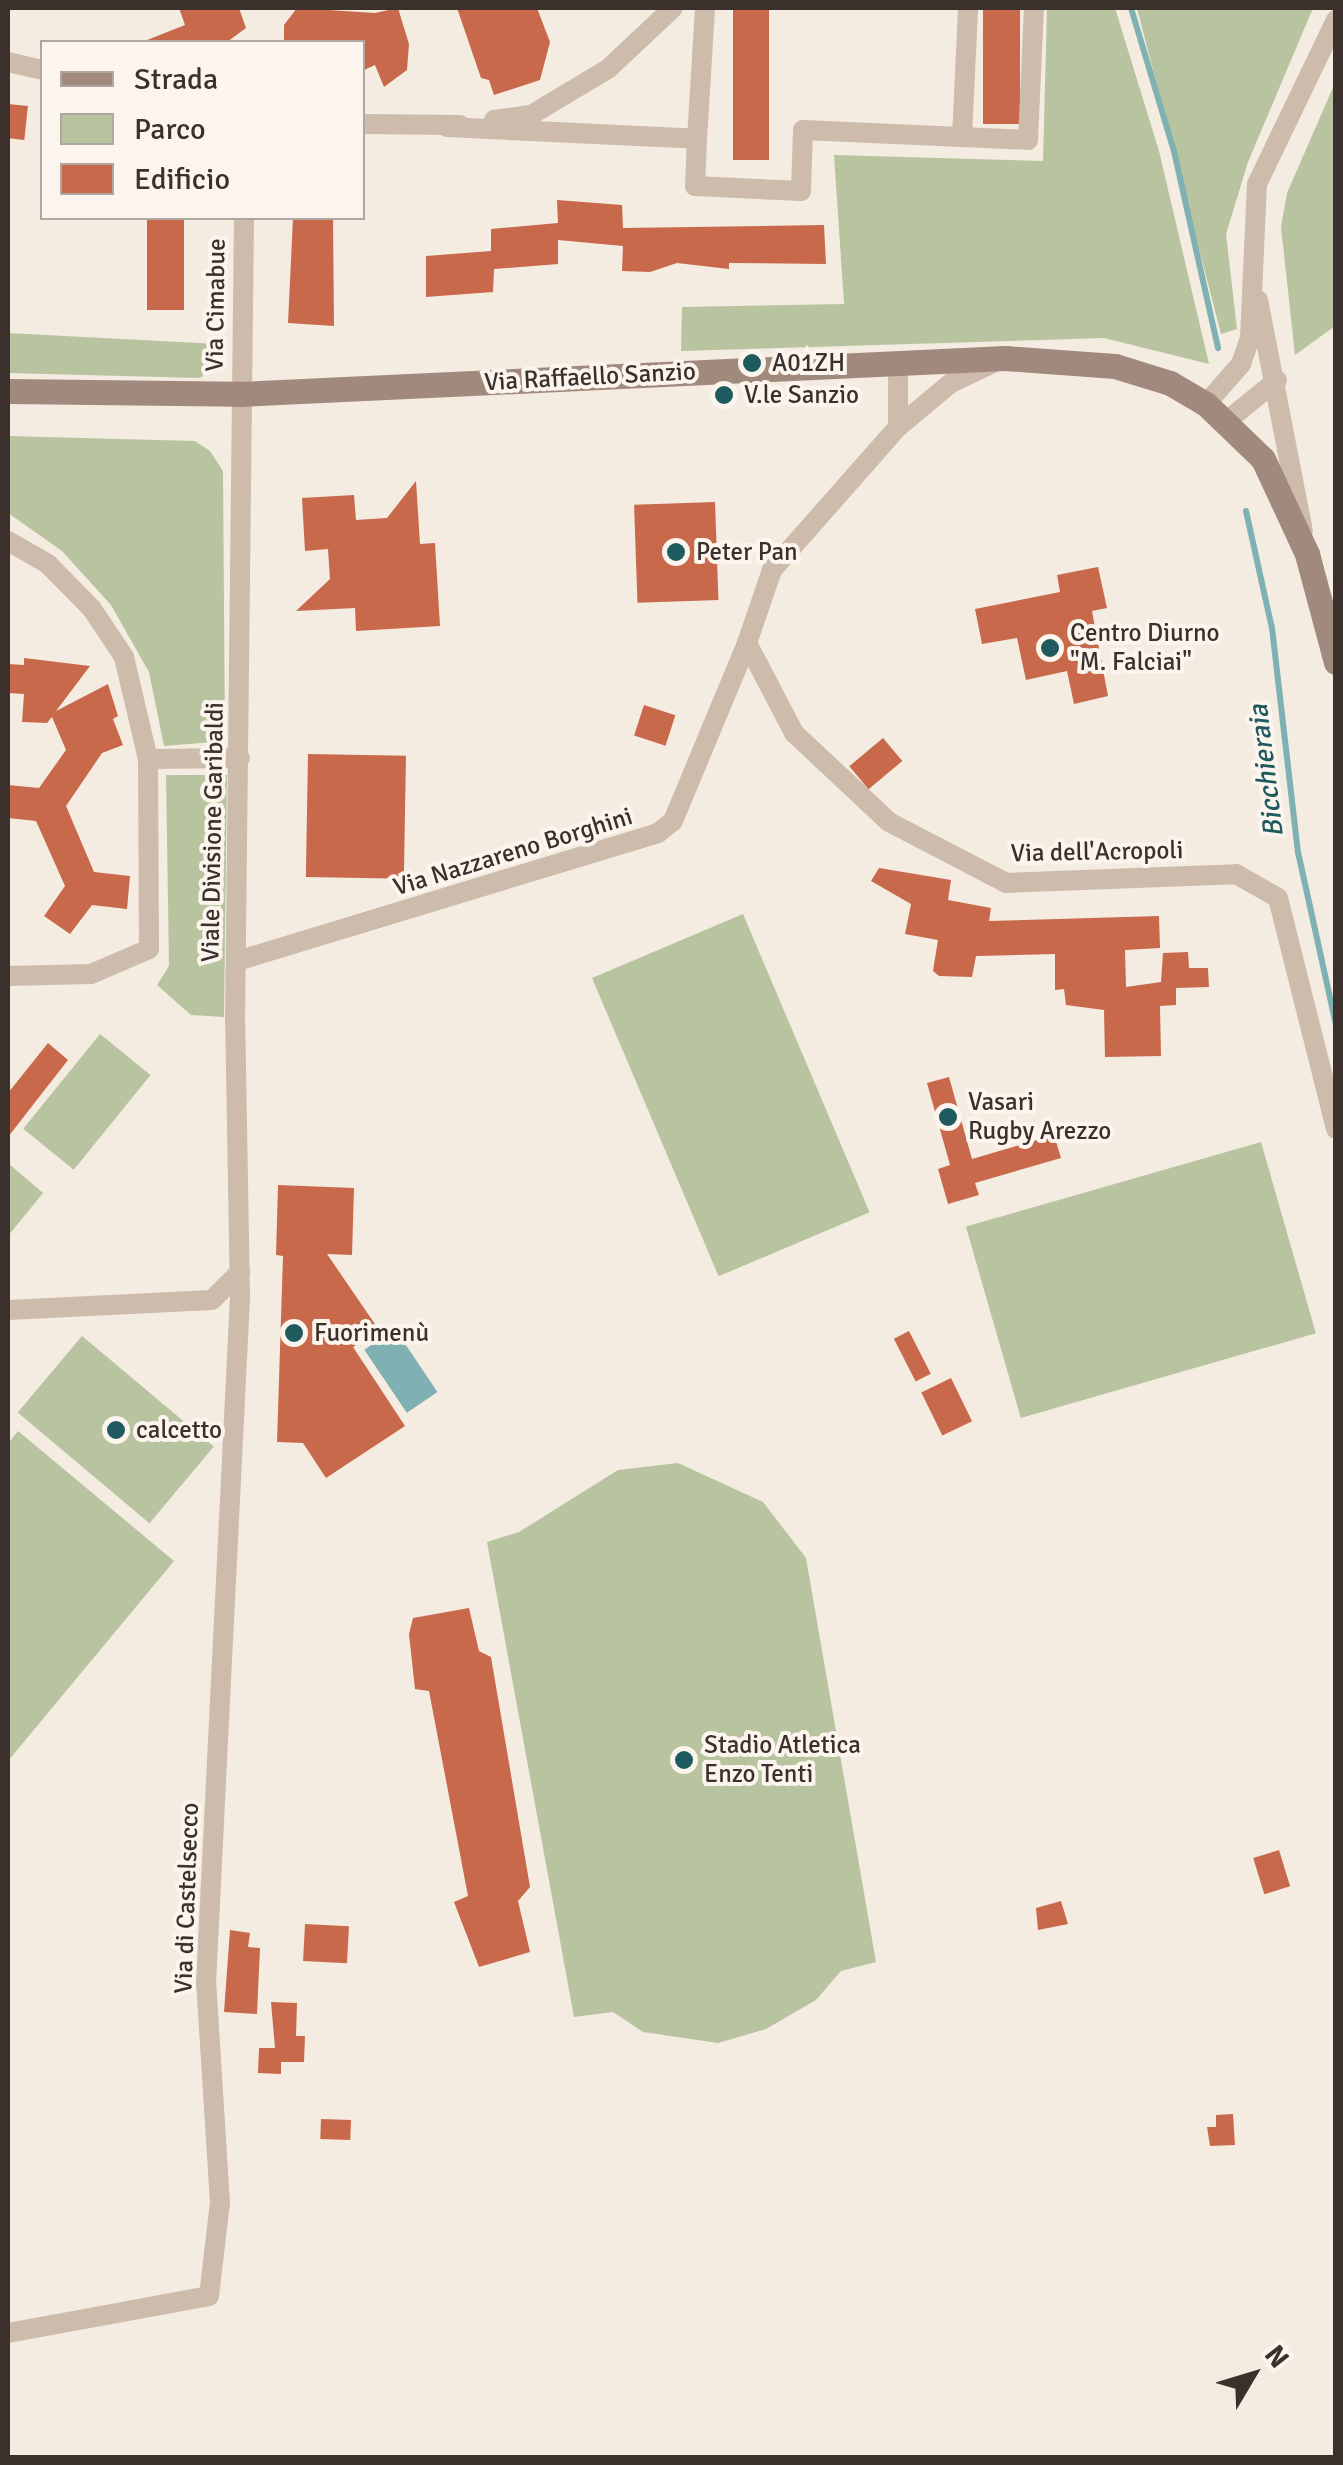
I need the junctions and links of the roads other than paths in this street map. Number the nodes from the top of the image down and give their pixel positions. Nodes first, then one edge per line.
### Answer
1 (672, 8) edge
2 (704, 8) edge
3 (968, 8) edge
4 (1034, 8) edge
5 (1336, 20) edge
6 (8, 62) edge
7 (40, 70) edge
8 (365, 124) edge
9 (447, 127) junction
10 (962, 137) junction
11 (697, 138) junction
12 (244, 220) edge
13 (1254, 288) junction
14 (1005, 358) junction
15 (898, 363) junction
16 (1277, 380) junction
17 (8, 391) edge
18 (239, 394) junction
19 (1206, 404) junction
20 (1228, 420) junction
21 (898, 427) junction
22 (8, 541) edge
23 (1307, 554) junction
24 (746, 643) junction
25 (1336, 662) edge
26 (240, 758) junction
27 (148, 759) junction
28 (237, 961) junction
29 (8, 976) edge
30 (1336, 1129) edge
31 (240, 1272) junction
32 (240, 1297) joint
33 (212, 1300) junction
34 (8, 1310) edge
35 (239, 1338) junction
36 (8, 2333) edge

1 - 9 street
2 - 11 street
3 - 10 street
4 - 10 street
5 - 13 street
6 - 7 street
8 - 9 street
9 - 11 street
10 - 11 street
12 - 18 street, Via Cimabue
13 - 16 street
13 - 19 street
14 - 15 main road, Via Raffaello Sanzio
14 - 19 main road, Via Raffaello Sanzio
14 - 21 street
15 - 18 main road, Via Raffaello Sanzio
15 - 21 street
16 - 20 street
16 - 23 street
17 - 18 main road, Via Raffaello Sanzio
18 - 26 street, Viale Divisione Garibaldi
19 - 20 main road, Via Raffaello Sanzio
20 - 23 main road, Via Raffaello Sanzio
21 - 24 street
22 - 27 street
23 - 25 main road, Via Raffaello Sanzio
24 - 28 street, Via Nazzareno Borghini
24 - 30 street, Via dell'Acropoli
26 - 27 street
26 - 28 street, Viale Divisione Garibaldi
27 - 29 street
28 - 31 street, Viale Divisione Garibaldi
31 - 32 street, Viale Divisione Garibaldi
31 - 33 street
32 - 35 street, Via di Castelsecco
33 - 34 street
33 - 35 street
35 - 36 street, Via di Castelsecco

